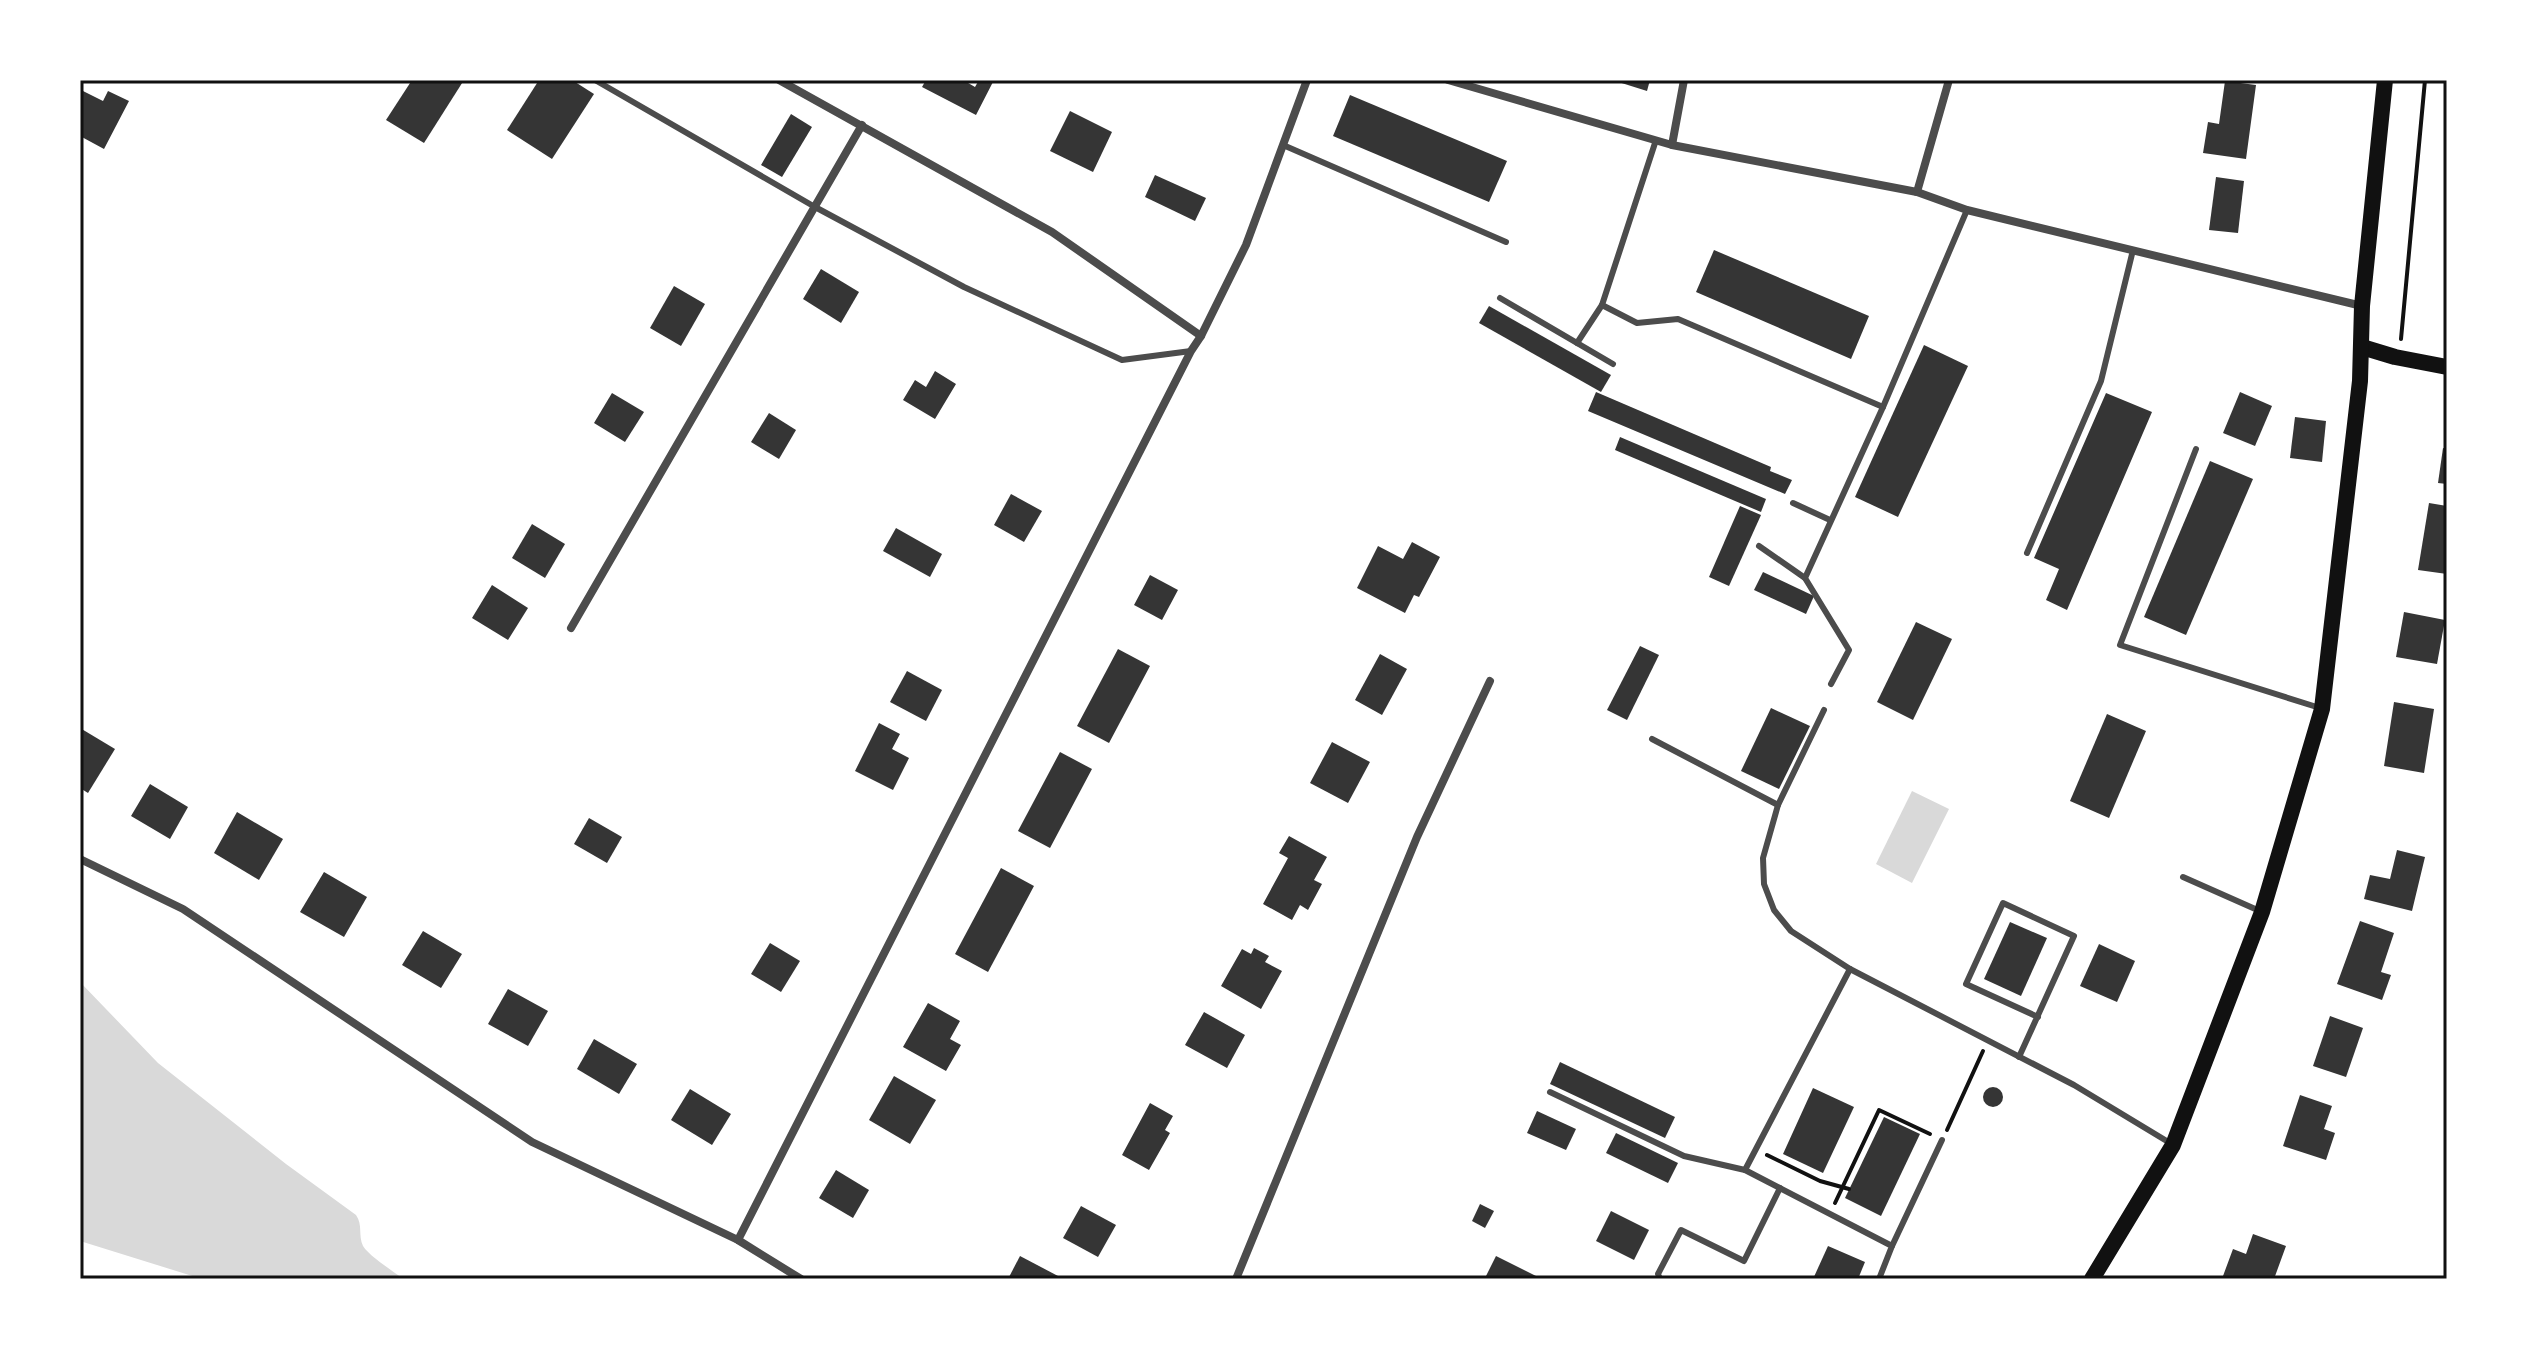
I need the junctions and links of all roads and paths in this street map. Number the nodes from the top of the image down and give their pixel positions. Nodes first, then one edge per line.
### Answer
1 (595, 80) edge
2 (779, 80) edge
3 (1307, 80) edge
4 (1448, 80) edge
5 (1684, 80) edge
6 (1949, 80) edge
7 (2385, 80) edge
8 (2425, 80) edge
9 (862, 125) junction
10 (1656, 140) junction
11 (1283, 145) junction
12 (1672, 145) junction
13 (1917, 192) junction
14 (815, 207) junction
15 (1967, 210) junction
16 (1506, 242) dead end
17 (2133, 250) junction
18 (1500, 298) dead end
19 (1602, 305) junction
20 (2362, 306) junction
21 (1201, 336) junction
22 (2400, 342) dead end
23 (1577, 343) junction
24 (2362, 347) junction
25 (1191, 351) junction
26 (1613, 364) dead end
27 (2447, 367) edge
28 (1883, 407) junction
29 (2196, 449) dead end
30 (1793, 503) dead end
31 (1830, 520) junction
32 (1759, 546) dead end
33 (2027, 553) dead end
34 (1805, 578) junction
35 (571, 628) dead end
36 (1490, 681) dead end
37 (1831, 684) dead end
38 (2322, 709) junction
39 (1824, 710) dead end
40 (1652, 739) dead end
41 (1778, 805) junction
42 (80, 859) edge
43 (2183, 877) dead end
44 (2262, 912) junction
45 (1850, 969) junction
46 (2038, 1017) junction
47 (1988, 1041) junction
48 (2019, 1057) junction
49 (1550, 1092) dead end
50 (1942, 1140) junction
51 (2173, 1145) junction
52 (1756, 1150) junction
53 (1745, 1170) junction
54 (1843, 1186) junction
55 (1780, 1188) junction
56 (1849, 1189) dead end
57 (1829, 1214) junction
58 (738, 1240) junction
59 (1892, 1246) junction
60 (798, 1278) edge
61 (1236, 1279) edge
62 (1660, 1279) edge
63 (1879, 1279) edge
64 (2092, 1279) edge

1 - 14 lane
2 - 9 street
3 - 11 street
4 - 10 street
5 - 12 street
6 - 13 street
7 - 20 main road
8 - 22 path
9 - 14 street
9 - 21 street
10 - 12 street
10 - 19 lane
11 - 16 lane
11 - 21 street
12 - 13 street
13 - 15 street
14 - 25 lane
14 - 35 street
15 - 17 street
15 - 28 lane
17 - 20 street
17 - 33 lane
18 - 23 lane
19 - 23 lane
19 - 28 lane
20 - 24 main road
21 - 25 street
23 - 26 lane
24 - 27 main road
24 - 38 main road
25 - 58 street
28 - 31 lane
29 - 38 lane
30 - 31 lane
31 - 34 lane
32 - 34 lane
34 - 37 lane
36 - 61 street
38 - 44 main road
39 - 41 lane
40 - 41 lane
41 - 45 lane
42 - 58 street
43 - 44 lane
44 - 51 main road
45 - 47 lane
45 - 52 lane
46 - 46 lane
46 - 48 lane
47 - 48 lane
47 - 50 path
48 - 51 lane
49 - 53 lane
50 - 54 path
50 - 59 lane
51 - 64 main road
52 - 53 lane
52 - 54 path
53 - 55 lane
54 - 56 path
54 - 57 path
55 - 57 lane
55 - 62 lane
57 - 59 lane
58 - 60 street
59 - 63 lane

